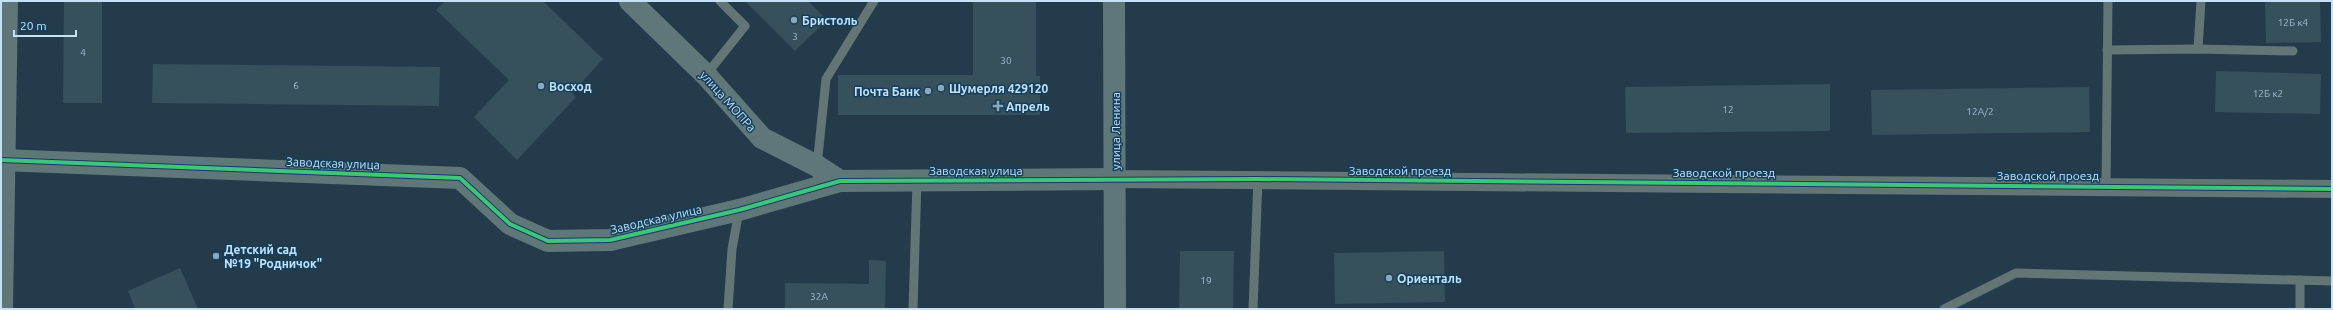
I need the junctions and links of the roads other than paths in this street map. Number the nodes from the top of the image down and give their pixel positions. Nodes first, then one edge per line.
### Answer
1 (7, 1) edge
2 (630, 1) edge
3 (720, 1) edge
4 (874, 1) edge
5 (1114, 1) edge
6 (2108, 1) edge
7 (2202, 1) edge
8 (2198, 48) junction
9 (2107, 50) junction
10 (2293, 51) dead end
11 (706, 75) junction
12 (3, 160) edge
13 (817, 166) junction
14 (1115, 179) junction
15 (1258, 179) junction
16 (840, 181) junction
17 (917, 181) junction
18 (2106, 186) junction
19 (2332, 189) edge
20 (739, 210) junction
21 (2300, 280) junction
22 (2332, 281) edge
23 (2, 309) edge
24 (728, 309) edge
25 (913, 309) edge
26 (1115, 309) edge
27 (1253, 309) edge
28 (1944, 309) edge
29 (2300, 309) edge

1 - 12 street
2 - 11 street, улица МОПРа
3 - 11 lane
4 - 13 lane
5 - 14 street, улица Ленина
6 - 9 lane
7 - 8 lane
8 - 9 lane
8 - 10 lane
9 - 18 lane
11 - 13 street, улица МОПРа
12 - 20 street, Заводская улица
12 - 23 street
13 - 16 street, улица МОПРа
14 - 15 street, Заводской проезд
14 - 17 street, Заводская улица
14 - 26 street, улица Ленина
15 - 18 street, Заводской проезд
15 - 27 lane
16 - 17 street, Заводская улица
16 - 20 street, Заводская улица
17 - 25 lane
18 - 19 street, Заводской проезд
20 - 24 lane
21 - 22 lane
21 - 28 lane
21 - 29 lane

